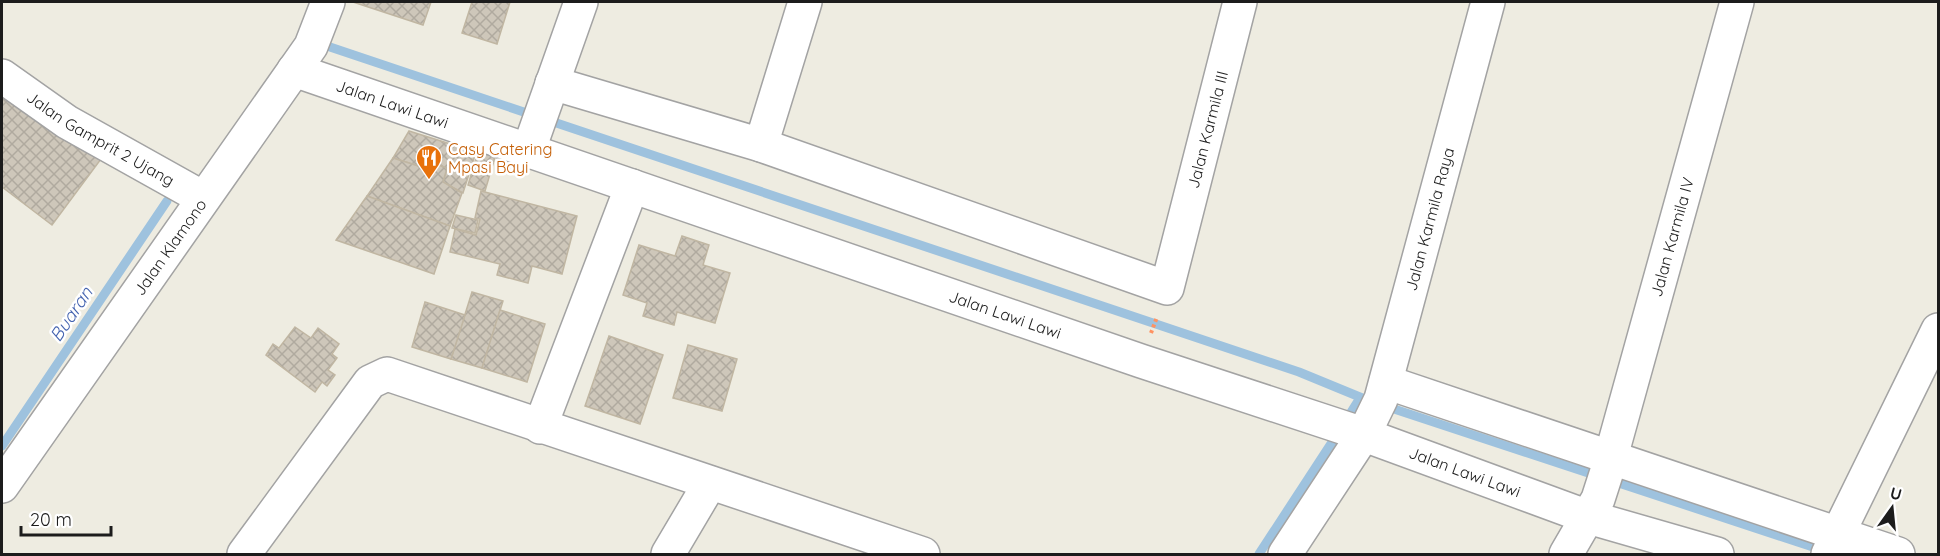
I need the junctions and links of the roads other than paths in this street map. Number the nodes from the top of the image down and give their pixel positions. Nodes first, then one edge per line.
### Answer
1 (328, 2) edge
2 (581, 2) edge
3 (805, 2) edge
4 (1240, 2) edge
5 (1488, 2) edge
6 (1737, 2) edge
7 (294, 70) junction
8 (2, 76) edge
9 (540, 119) junction
10 (761, 145) junction
11 (632, 186) junction
12 (203, 198) junction
13 (1938, 331) edge
14 (1372, 412) junction
15 (540, 427) junction
16 (710, 483) junction
17 (2, 486) edge
18 (1601, 486) junction
19 (1834, 542) edge
20 (252, 553) edge
21 (919, 554) edge
22 (668, 555) edge
23 (1285, 555) edge
24 (1566, 555) edge
25 (1717, 555) edge
26 (1898, 555) edge

1 - 7 street, Jalan Klamono
2 - 9 street
3 - 10 street
4 - 10 street, Jalan Karmila III
5 - 14 street, Jalan Karmila Raya
6 - 18 street, Jalan Karmila IV
7 - 9 street, Jalan Lawi Lawi
7 - 12 street, Jalan Klamono
8 - 12 street, Jalan Gamprit 2 Ujang
9 - 10 street
9 - 11 street, Jalan Lawi Lawi
11 - 14 street, Jalan Lawi Lawi
11 - 15 street
12 - 17 street, Jalan Klamono
13 - 19 street
14 - 18 street, Jalan Lawi Lawi
14 - 18 street
14 - 23 street, Jalan Karmila Raya
15 - 16 street
15 - 20 street
16 - 21 street
16 - 22 street
18 - 19 street
18 - 24 street, Jalan Karmila IV
18 - 25 street, Jalan Lawi Lawi
19 - 26 street

